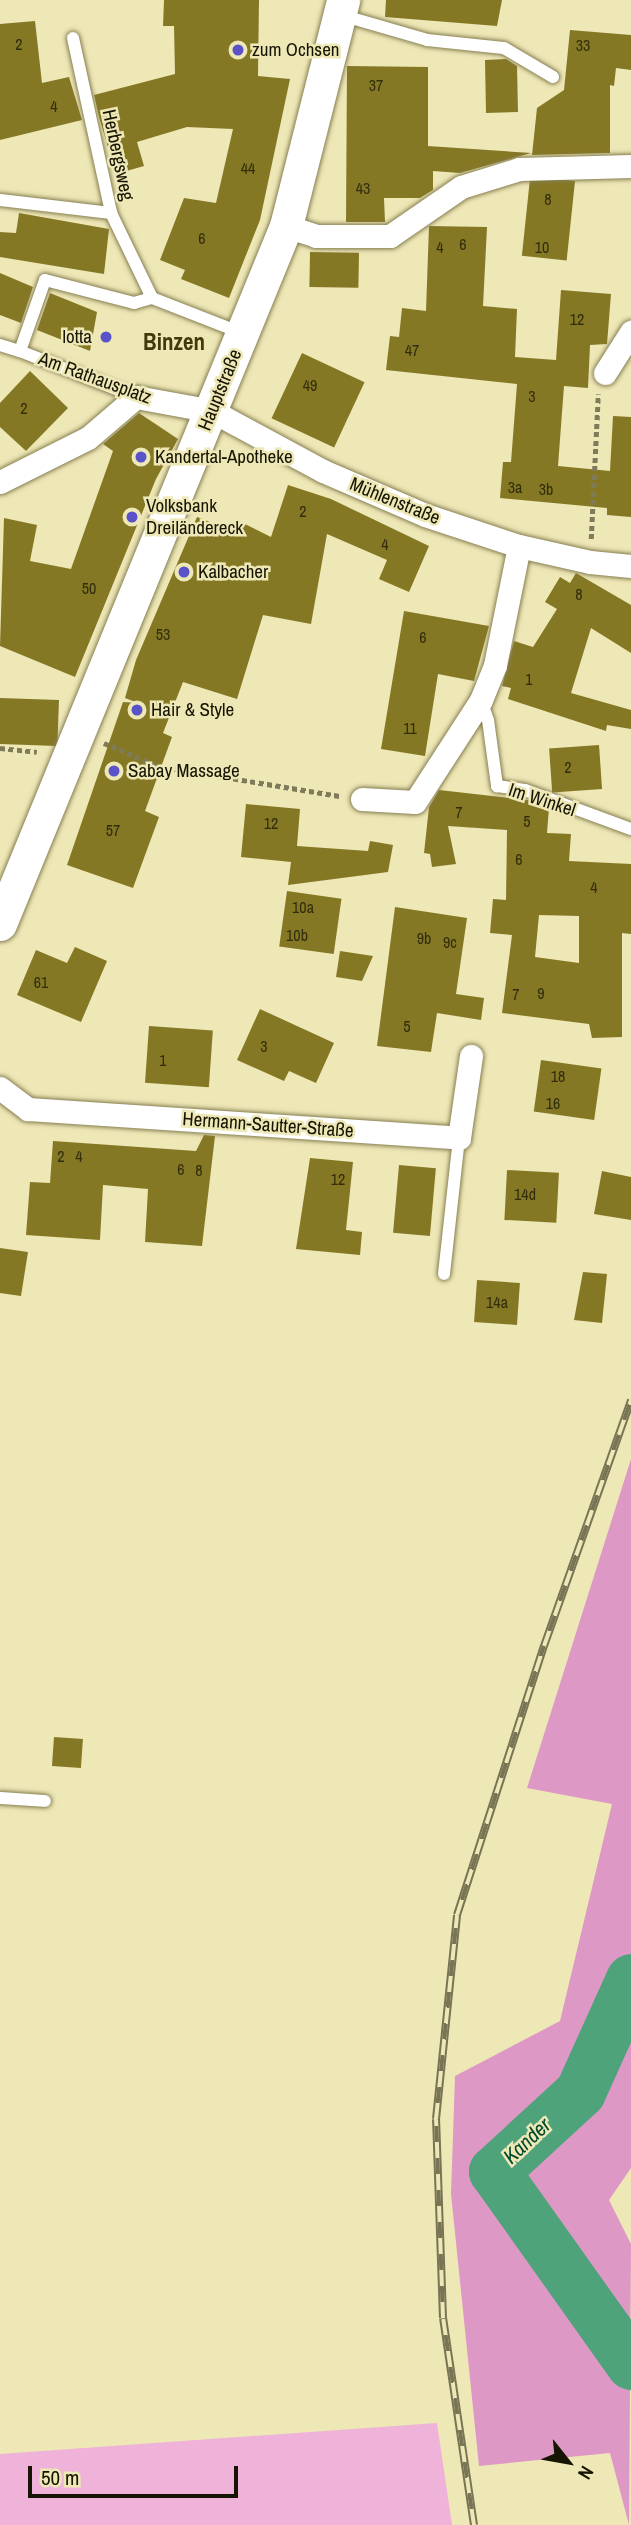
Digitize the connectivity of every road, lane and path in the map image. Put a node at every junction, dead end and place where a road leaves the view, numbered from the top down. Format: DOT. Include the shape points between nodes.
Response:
graph roads {
  1 [pos="341,7"];
  2 [pos="73,38"];
  3 [pos="553,77"];
  4 [pos="631,166"];
  5 [pos="0,200"];
  6 [pos="111,213"];
  7 [pos="286,226"];
  8 [pos="152,298"];
  9 [pos="631,332"];
  10 [pos="242,333"];
  11 [pos="0,345"];
  12 [pos="20,351"];
  13 [pos="605,373"];
  14 [pos="136,397"];
  15 [pos="212,411"];
  16 [pos="0,482"];
  17 [pos="519,546"];
  18 [pos="590,562"];
  19 [pos="631,566"];
  20 [pos="481,700"];
  21 [pos="73,743"];
  22 [pos="0,748"];
  23 [pos="362,799"];
  24 [pos="631,829"];
  25 [pos="0,924"];
  26 [pos="471,1056"];
  27 [pos="0,1088"];
  28 [pos="459,1138"];
  29 [pos="444,1275"];
  30 [pos="0,1798"];
  31 [pos="44,1801"];
  1 -- 3 [label="lane" via="427,40 480,41 504,48"];
  1 -- 7 [label="main road, Hauptstraße"];
  2 -- 6 [label="lane, Herbergsweg"];
  4 -- 7 [label="street" via="519,169 461,187 390,236 316,236"];
  5 -- 6 [label="lane, Herbergsweg"];
  6 -- 8 [label="lane"];
  7 -- 10 [label="main road, Hauptstraße"];
  8 -- 10 [label="lane, Am Rathausplatz"];
  8 -- 12 [label="lane, Am Rathausplatz" via="134,303 45,280"];
  9 -- 13 [label="street"];
  10 -- 15 [label="main road, Hauptstraße"];
  11 -- 12 [label="lane, Am Rathausplatz"];
  12 -- 14 [label="lane, Am Rathausplatz"];
  13 -- 18 [label="path" via="597,397"];
  14 -- 15 [label="street, Am Rathausplatz"];
  14 -- 16 [label="street" via="88,438"];
  15 -- 17 [label="street, Mühlenstraße" via="323,471 425,515"];
  15 -- 21 [label="main road, Hauptstraße"];
  17 -- 18 [label="street, Mühlenstraße"];
  17 -- 20 [label="street" via="495,665"];
  18 -- 19 [label="street, Mühlenstraße"];
  20 -- 23 [label="street" via="415,802"];
  20 -- 24 [label="lane, Im Winkel" via="497,786 525,790"];
  21 -- 22 [label="path"];
  21 -- 23 [label="path" via="158,766"];
  21 -- 25 [label="main road, Hauptstraße"];
  26 -- 28 [label="street"];
  27 -- 28 [label="street, Hermann-Sautter-Straße" via="28,1109"];
  28 -- 29 [label="lane"];
  30 -- 31 [label="lane"];
}
